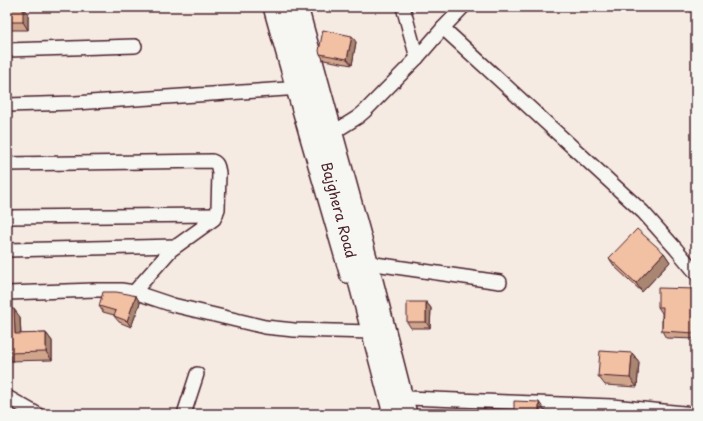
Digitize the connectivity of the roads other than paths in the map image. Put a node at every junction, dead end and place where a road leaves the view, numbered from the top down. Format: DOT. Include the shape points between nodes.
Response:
graph roads {
  1 [pos="270,7"];
  2 [pos="284,7"];
  3 [pos="298,7"];
  4 [pos="403,7"];
  5 [pos="463,7"];
  6 [pos="443,28"];
  7 [pos="135,46"];
  8 [pos="7,50"];
  9 [pos="417,58"];
  10 [pos="300,88"];
  11 [pos="7,105"];
  12 [pos="326,137"];
  13 [pos="7,164"];
  14 [pos="216,215"];
  15 [pos="7,217"];
  16 [pos="176,246"];
  17 [pos="7,250"];
  18 [pos="369,264"];
  19 [pos="696,273"];
  20 [pos="500,282"];
  21 [pos="134,292"];
  22 [pos="7,293"];
  23 [pos="368,332"];
  24 [pos="197,374"];
  25 [pos="7,397"];
  26 [pos="401,409"];
  27 [pos="37,414"];
  28 [pos="184,414"];
  29 [pos="694,414"];
  1 -- 10 [label="street"];
  2 -- 10 [label="main road, Bajghera Road"];
  3 -- 12 [label="main road, Bajghera Road"];
  4 -- 9 [label="street"];
  5 -- 6 [label="street"];
  6 -- 9 [label="street"];
  6 -- 19 [label="street" via="643,212"];
  7 -- 8 [label="street"];
  9 -- 12 [label="street" via="358,117"];
  10 -- 11 [label="street" via="97,102"];
  10 -- 12 [label="main road, Bajghera Road"];
  10 -- 23 [label="street"];
  12 -- 18 [label="main road, Bajghera Road"];
  12 -- 23 [label="main road, Bajghera Road"];
  13 -- 14 [label="street" via="212,161 218,167"];
  14 -- 15 [label="street"];
  14 -- 16 [label="street"];
  16 -- 17 [label="street"];
  16 -- 21 [label="street"];
  18 -- 20 [label="street"];
  18 -- 26 [label="main road, Bajghera Road"];
  21 -- 22 [label="street" via="95,290"];
  21 -- 23 [label="street" via="173,306 265,327"];
  23 -- 26 [label="main road, Bajghera Road"];
  24 -- 28 [label="street"];
  25 -- 27 [label="street"];
  26 -- 29 [label="street" via="408,398 612,406"];
}
